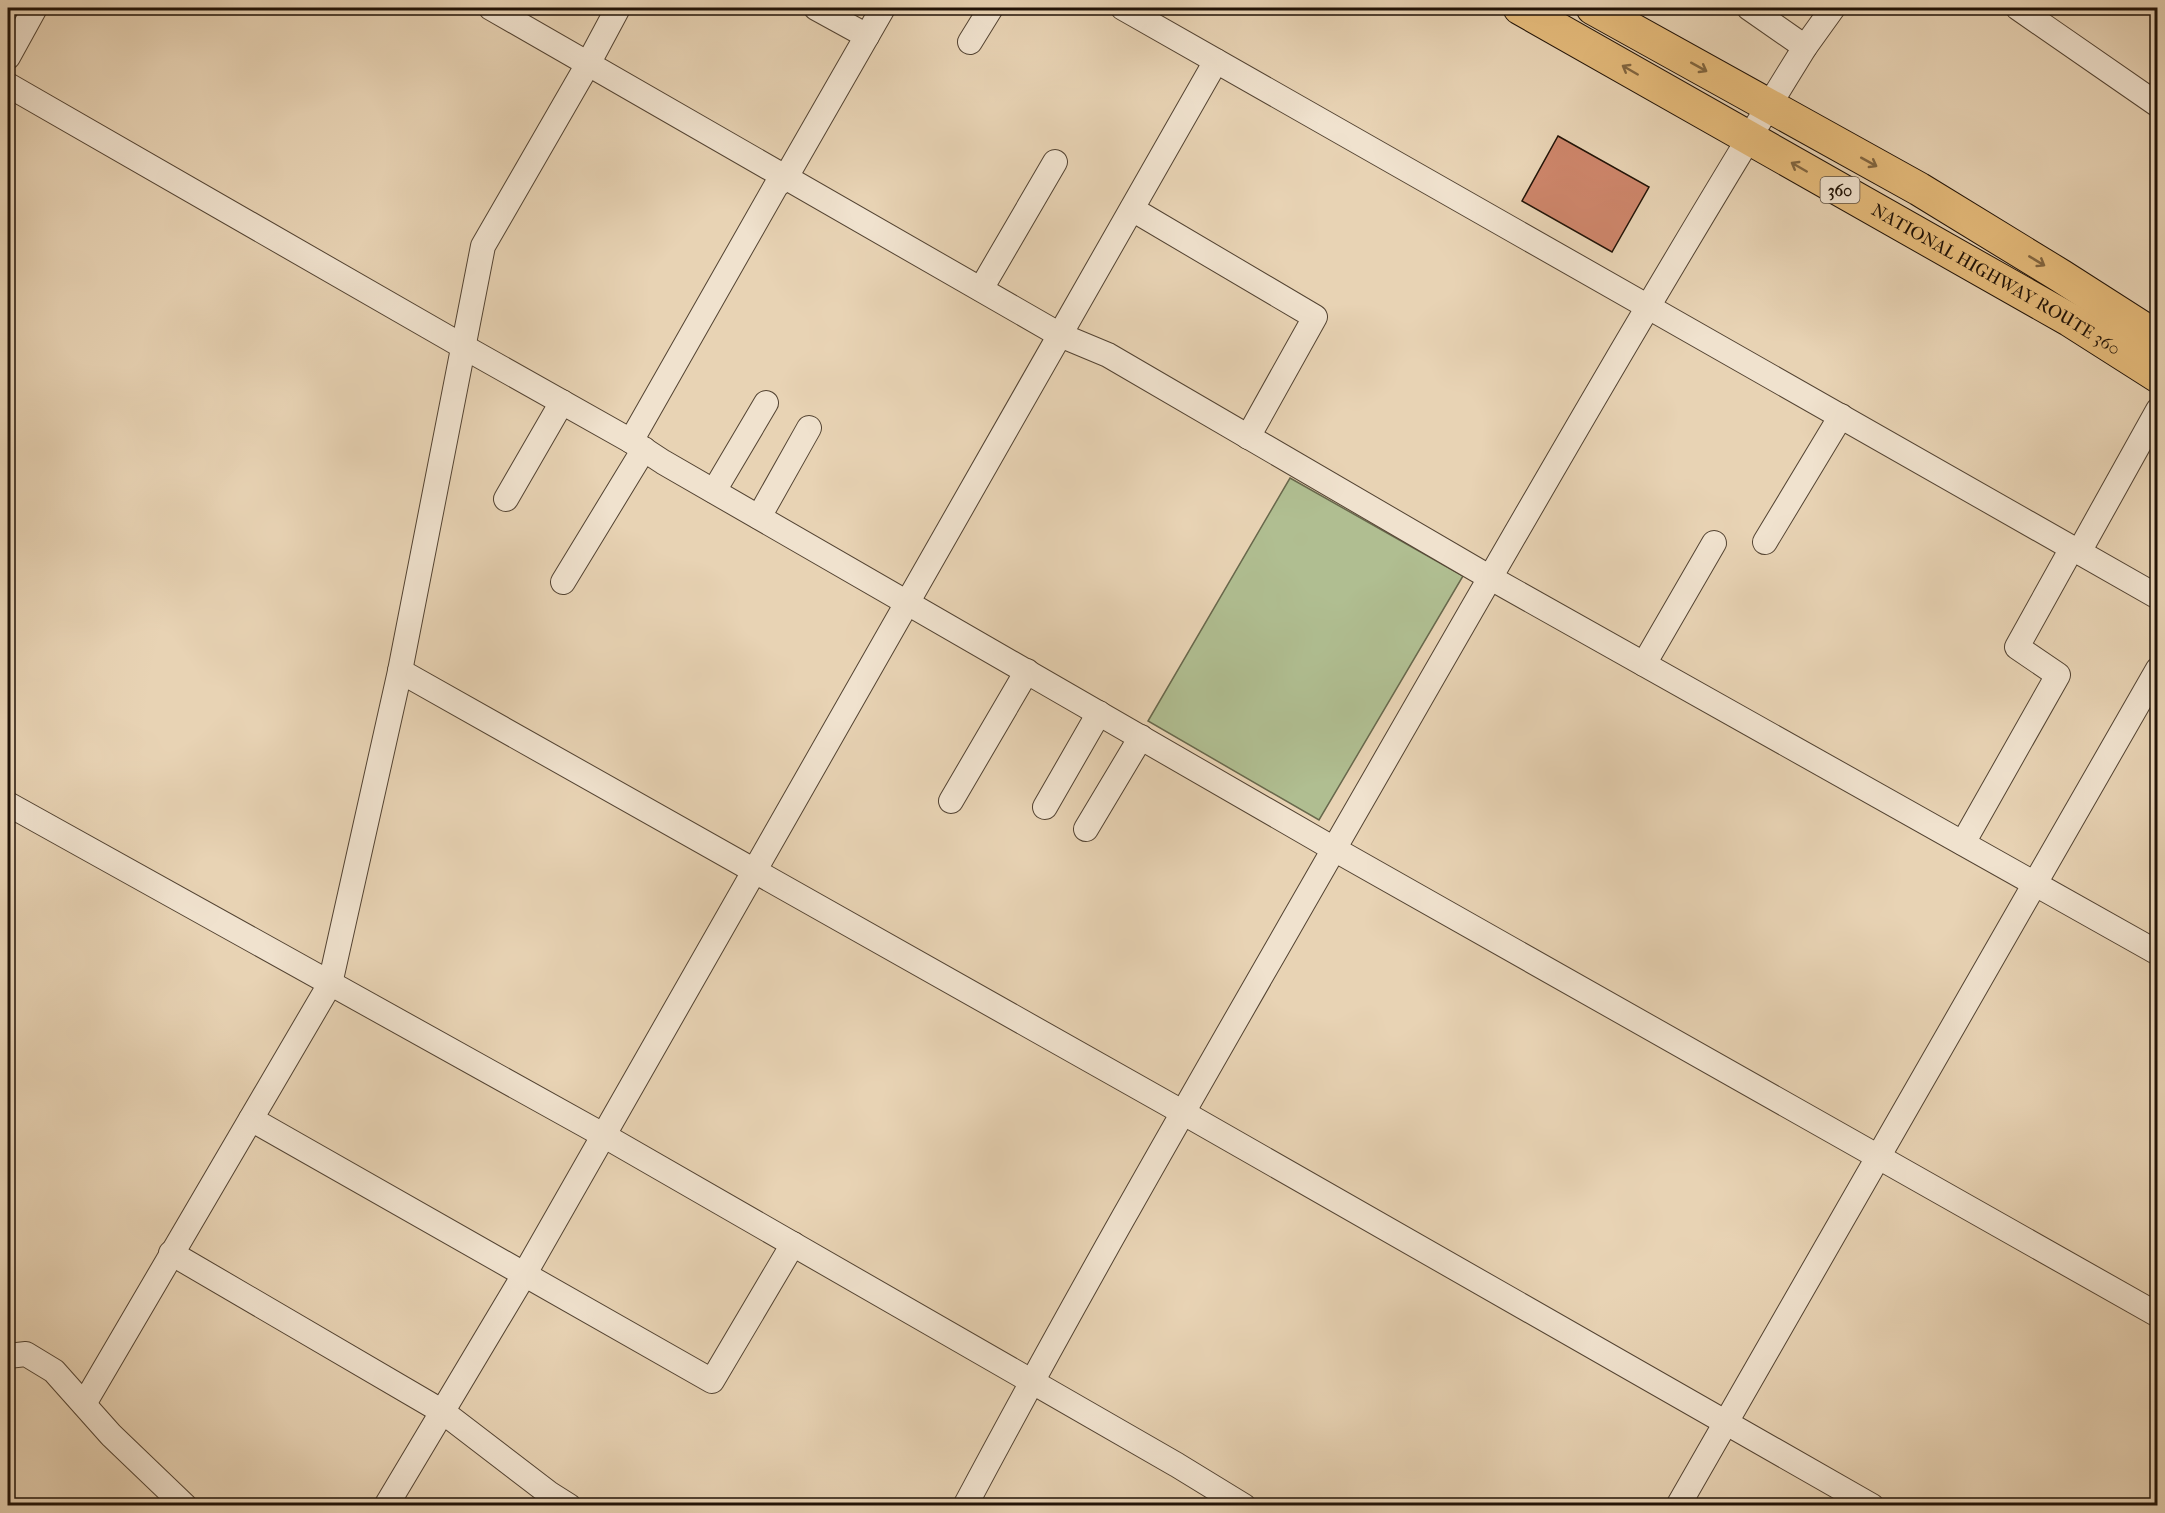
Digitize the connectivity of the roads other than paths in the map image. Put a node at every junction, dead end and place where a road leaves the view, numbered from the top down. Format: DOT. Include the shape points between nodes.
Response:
graph roads {
  1 [pos="35,8"];
  2 [pos="491,8"];
  3 [pos="618,8"];
  4 [pos="816,8"];
  5 [pos="883,8"];
  6 [pos="991,8"];
  7 [pos="1123,8"];
  8 [pos="1520,8"];
  9 [pos="1593,8"];
  10 [pos="1749,8"];
  11 [pos="1833,8"];
  12 [pos="2018,8"];
  13 [pos="867,36"];
  14 [pos="970,42"];
  15 [pos="1805,47"];
  16 [pos="8,57"];
  17 [pos="1216,61"];
  18 [pos="588,64"];
  19 [pos="8,85"];
  20 [pos="2157,105"];
  21 [pos="1768,106"];
  22 [pos="1749,138"];
  23 [pos="1055,162"];
  24 [pos="786,177"];
  25 [pos="1132,209"];
  26 [pos="981,289"];
  27 [pos="1648,305"];
  28 [pos="1060,335"];
  29 [pos="2157,338"];
  30 [pos="464,347"];
  31 [pos="2157,376"];
  32 [pos="562,402"];
  33 [pos="766,403"];
  34 [pos="2157,410"];
  35 [pos="1841,416"];
  36 [pos="809,428"];
  37 [pos="1248,437"];
  38 [pos="638,445"];
  39 [pos="714,491"];
  40 [pos="506,499"];
  41 [pos="759,517"];
  42 [pos="1765,542"];
  43 [pos="1714,543"];
  44 [pos="2076,550"];
  45 [pos="1489,577"];
  46 [pos="563,582"];
  47 [pos="2157,597"];
  48 [pos="908,602"];
  49 [pos="1644,664"];
  50 [pos="2157,669"];
  51 [pos="400,671"];
  52 [pos="1027,671"];
  53 [pos="1099,713"];
  54 [pos="1141,737"];
  55 [pos="951,801"];
  56 [pos="8,804"];
  57 [pos="1045,807"];
  58 [pos="1086,829"];
  59 [pos="1963,843"];
  60 [pos="1334,849"];
  61 [pos="754,870"];
  62 [pos="2036,884"];
  63 [pos="2157,953"];
  64 [pos="330,984"];
  65 [pos="1182,1113"];
  66 [pos="251,1119"];
  67 [pos="603,1136"];
  68 [pos="1878,1157"];
  69 [pos="793,1244"];
  70 [pos="171,1253"];
  71 [pos="524,1275"];
  72 [pos="2157,1315"];
  73 [pos="8,1356"];
  74 [pos="1031,1381"];
  75 [pos="84,1404"];
  76 [pos="443,1412"];
  77 [pos="1726,1421"];
  78 [pos="1212,1497"];
  79 [pos="185,1506"];
  80 [pos="386,1506"];
  81 [pos="569,1506"];
  82 [pos="965,1506"];
  83 [pos="1244,1506"];
  84 [pos="1678,1506"];
  85 [pos="1872,1506"];
  1 -- 16 [label="street"];
  2 -- 18 [label="street"];
  3 -- 18 [label="street"];
  4 -- 13 [label="street"];
  5 -- 13 [label="street"];
  6 -- 14 [label="street"];
  7 -- 17 [label="street"];
  22 -- 8 [label="highway, NATIONAL HIGHWAY ROUTE 360 / 360, one-way"];
  9 -- 21 [label="highway, NATIONAL HIGHWAY ROUTE 360 / 360, one-way"];
  10 -- 15 [label="street"];
  11 -- 15 [label="street"];
  12 -- 20 [label="street"];
  13 -- 24 [label="street"];
  15 -- 21 [label="street"];
  17 -- 25 [label="street"];
  17 -- 27 [label="street"];
  18 -- 24 [label="street"];
  18 -- 30 [label="street" via="483,246"];
  19 -- 30 [label="street"];
  21 -- 22 [label="street"];
  21 -- 29 [label="highway, NATIONAL HIGHWAY ROUTE 360 / 360, one-way" via="1918,189"];
  22 -- 27 [label="street"];
  31 -- 22 [label="highway, NATIONAL HIGHWAY ROUTE 360 / 360, one-way" via="2070,320"];
  23 -- 26 [label="street"];
  24 -- 26 [label="street"];
  24 -- 38 [label="street" via="776,186"];
  25 -- 28 [label="street"];
  25 -- 37 [label="street" via="1315,317"];
  26 -- 28 [label="street"];
  27 -- 35 [label="street"];
  27 -- 45 [label="street"];
  28 -- 37 [label="street" via="1108,356"];
  28 -- 48 [label="street"];
  30 -- 32 [label="street"];
  30 -- 51 [label="street"];
  32 -- 38 [label="street"];
  32 -- 40 [label="street"];
  33 -- 39 [label="street"];
  34 -- 44 [label="street"];
  35 -- 42 [label="street"];
  35 -- 44 [label="street"];
  36 -- 41 [label="street"];
  37 -- 45 [label="street"];
  38 -- 39 [label="street"];
  38 -- 46 [label="street"];
  39 -- 41 [label="street"];
  41 -- 48 [label="street"];
  43 -- 49 [label="street"];
  44 -- 47 [label="street"];
  44 -- 59 [label="street" via="2017,647 2058,675"];
  45 -- 49 [label="street"];
  45 -- 60 [label="street"];
  48 -- 52 [label="street"];
  48 -- 61 [label="street"];
  49 -- 59 [label="street"];
  50 -- 62 [label="street"];
  51 -- 61 [label="street"];
  51 -- 64 [label="street"];
  52 -- 53 [label="street"];
  52 -- 55 [label="street"];
  53 -- 54 [label="street"];
  53 -- 57 [label="street"];
  54 -- 58 [label="street"];
  54 -- 60 [label="street"];
  56 -- 64 [label="street"];
  59 -- 62 [label="street"];
  60 -- 65 [label="street"];
  60 -- 68 [label="street"];
  61 -- 65 [label="street"];
  61 -- 67 [label="street"];
  62 -- 63 [label="street"];
  62 -- 68 [label="street"];
  64 -- 66 [label="street"];
  64 -- 67 [label="street"];
  65 -- 74 [label="street"];
  65 -- 77 [label="street"];
  66 -- 70 [label="street"];
  66 -- 71 [label="street"];
  67 -- 69 [label="street"];
  67 -- 71 [label="street"];
  68 -- 72 [label="street"];
  68 -- 77 [label="street"];
  69 -- 71 [label="street" via="712,1381"];
  69 -- 74 [label="street"];
  70 -- 75 [label="street"];
  70 -- 76 [label="street"];
  71 -- 76 [label="street"];
  73 -- 75 [label="street" via="26,1354 54,1371"];
  74 -- 78 [label="street"];
  74 -- 82 [label="street"];
  75 -- 79 [label="street"];
  76 -- 80 [label="street"];
  76 -- 81 [label="street"];
  77 -- 84 [label="street"];
  77 -- 85 [label="street"];
  78 -- 83 [label="street"];
}
